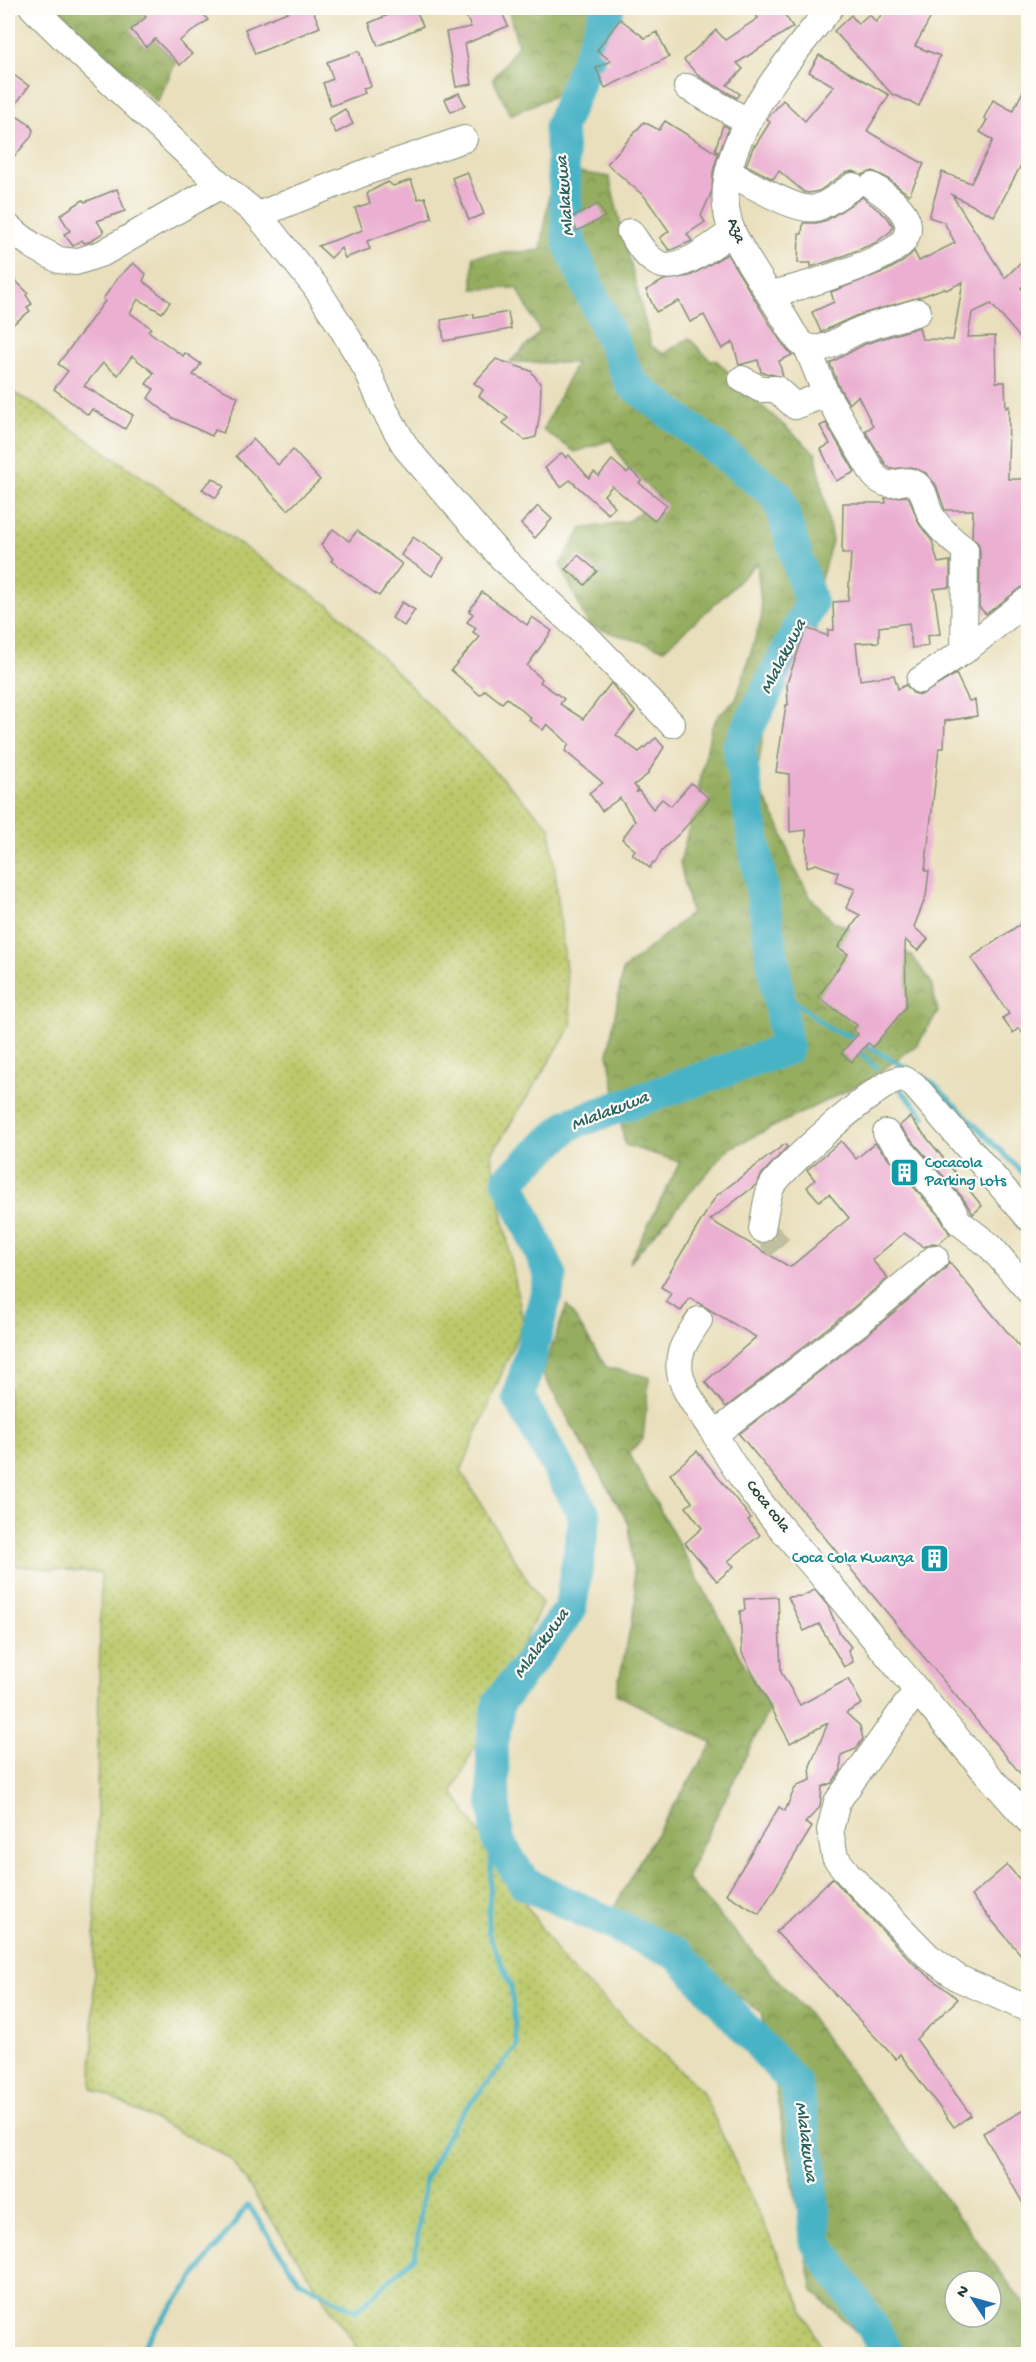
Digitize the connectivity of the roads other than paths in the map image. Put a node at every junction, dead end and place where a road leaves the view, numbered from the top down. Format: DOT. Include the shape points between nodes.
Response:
graph roads {
  1 [pos="33,8"];
  2 [pos="830,8"];
  3 [pos="687,87"];
  4 [pos="747,121"];
  5 [pos="464,140"];
  6 [pos="729,173"];
  7 [pos="221,185"];
  8 [pos="258,215"];
  9 [pos="8,227"];
  10 [pos="630,232"];
  11 [pos="732,232"];
  12 [pos="771,294"];
  13 [pos="918,312"];
  14 [pos="807,347"];
  15 [pos="742,379"];
  16 [pos="826,394"];
  17 [pos="1029,600"];
  18 [pos="964,651"];
  19 [pos="920,680"];
  20 [pos="672,724"];
  21 [pos="886,1133"];
  22 [pos="1029,1217"];
  23 [pos="762,1229"];
  24 [pos="934,1258"];
  25 [pos="1029,1290"];
  26 [pos="699,1320"];
  27 [pos="715,1434"];
  28 [pos="917,1690"];
  29 [pos="1029,1820"];
  30 [pos="1029,2009"];
  1 -- 7 [label="street"];
  2 -- 4 [label="street, Aza" via="775,76"];
  3 -- 4 [label="street"];
  4 -- 6 [label="street, Aza"];
  5 -- 8 [label="street" via="369,171"];
  6 -- 11 [label="street, Aza" via="726,196"];
  6 -- 12 [label="street" via="808,209 863,186 897,203 903,211 907,235 903,243 866,264 804,287"];
  7 -- 8 [label="street"];
  7 -- 9 [label="street" via="103,253 76,262 59,260"];
  8 -- 20 [label="street" via="315,286 340,325 407,449 502,558"];
  10 -- 11 [label="street" via="653,261 674,267"];
  11 -- 12 [label="street, Aza"];
  12 -- 14 [label="street, Aza" via="792,331"];
  13 -- 14 [label="street" via="858,330 828,345"];
  14 -- 16 [label="street, Aza"];
  15 -- 16 [label="street" via="760,389 776,388 795,406"];
  16 -- 18 [label="street, Aza" via="880,482 914,483 922,490 931,516 965,550"];
  17 -- 18 [label="street"];
  18 -- 19 [label="street"];
  21 -- 25 [label="street" via="951,1207 959,1222 990,1246"];
  22 -- 23 [label="street" via="910,1082 897,1079 802,1153 771,1186"];
  24 -- 27 [label="street" via="857,1324"];
  26 -- 27 [label="street, Coca cola" via="682,1349 678,1368 684,1388"];
  27 -- 28 [label="street, Coca cola" via="766,1508"];
  28 -- 29 [label="street, Coca cola"];
  28 -- 30 [label="street" via="837,1802 830,1830 835,1857 928,1956 958,1978"];
}
